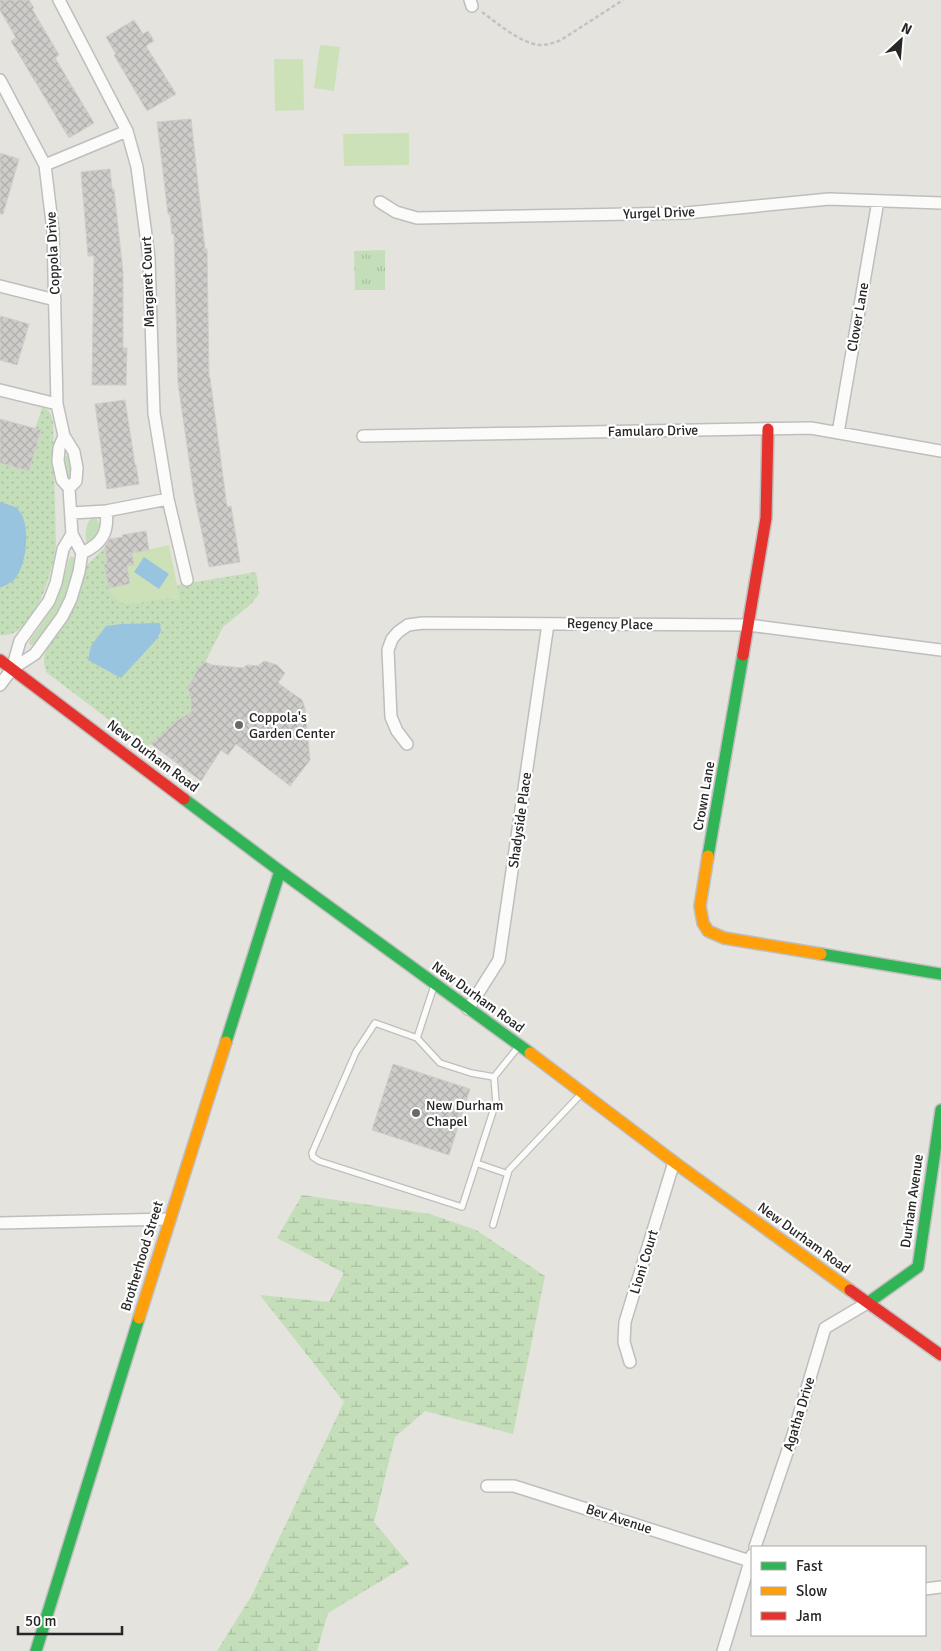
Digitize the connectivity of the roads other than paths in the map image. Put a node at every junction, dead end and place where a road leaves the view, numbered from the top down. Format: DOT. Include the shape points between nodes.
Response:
graph roads {
  1 [pos="60,0"];
  2 [pos="0,80"];
  3 [pos="127,131"];
  4 [pos="45,165"];
  5 [pos="878,201"];
  6 [pos="380,202"];
  7 [pos="941,203"];
  8 [pos="0,286"];
  9 [pos="55,300"];
  10 [pos="0,390"];
  11 [pos="57,404"];
  12 [pos="768,429"];
  13 [pos="838,433"];
  14 [pos="64,436"];
  15 [pos="363,436"];
  16 [pos="941,451"];
  17 [pos="69,488"];
  18 [pos="168,499"];
  19 [pos="106,510"];
  20 [pos="72,512"];
  21 [pos="72,534"];
  22 [pos="82,553"];
  23 [pos="187,580"];
  24 [pos="548,624"];
  25 [pos="748,626"];
  26 [pos="941,650"];
  27 [pos="0,660"];
  28 [pos="12,669"];
  29 [pos="0,685"];
  30 [pos="407,744"];
  31 [pos="280,871"];
  32 [pos="941,974"];
  33 [pos="435,984"];
  34 [pos="468,1009"];
  35 [pos="417,1038"];
  36 [pos="519,1045"];
  37 [pos="494,1077"];
  38 [pos="582,1093"];
  39 [pos="941,1110"];
  40 [pos="674,1162"];
  41 [pos="476,1164"];
  42 [pos="508,1174"];
  43 [pos="169,1218"];
  44 [pos="0,1223"];
  45 [pos="493,1225"];
  46 [pos="868,1302"];
  47 [pos="941,1355"];
  48 [pos="630,1362"];
  49 [pos="487,1486"];
  50 [pos="755,1546"];
  51 [pos="751,1558"];
  52 [pos="941,1587"];
  53 [pos="926,1589"];
  54 [pos="36,1651"];
  55 [pos="723,1651"];
  1 -- 3 [label="street, Margaret Court"];
  2 -- 4 [label="street, Coppola Drive"];
  3 -- 4 [label="street"];
  3 -- 18 [label="street, Margaret Court" via="145,217 154,413"];
  4 -- 9 [label="street, Coppola Drive" via="53,231"];
  5 -- 6 [label="street, Yurgel Drive" via="829,199 686,213 418,218 396,212"];
  5 -- 7 [label="street, Yurgel Drive"];
  5 -- 13 [label="street, Clover Lane"];
  8 -- 9 [label="street"];
  9 -- 11 [label="street, Coppola Drive"];
  10 -- 11 [label="street"];
  11 -- 14 [label="street, Coppola Drive"];
  12 -- 13 [label="street, Famularo Drive" via="811,428"];
  12 -- 15 [label="street, Famularo Drive"];
  12 -- 25 [label="street, Crown Lane" via="766,518"];
  13 -- 16 [label="street, Famularo Drive"];
  14 -- 17 [label="street, Coppola Drive" via="58,461 62,480"];
  14 -- 17 [label="street, Coppola Drive" via="74,452 77,468 76,481"];
  17 -- 20 [label="street, Coppola Drive"];
  18 -- 19 [label="street"];
  18 -- 23 [label="street, Margaret Court"];
  19 -- 20 [label="street"];
  19 -- 22 [label="street" via="106,531 92,548"];
  20 -- 21 [label="street, Coppola Drive"];
  21 -- 22 [label="street, Coppola Drive"];
  21 -- 28 [label="street, Coppola Drive" via="63,549 50,601 20,641"];
  22 -- 28 [label="street" via="79,572 62,617 35,654"];
  24 -- 25 [label="street, Regency Place"];
  24 -- 30 [label="street, Regency Place" via="423,623 408,625 398,632 388,650 391,718"];
  24 -- 34 [label="street, Shadyside Place" via="499,960"];
  25 -- 26 [label="street, Regency Place"];
  25 -- 32 [label="street, Crown Lane" via="700,906 704,927 724,938"];
  27 -- 28 [label="street, New Durham Road"];
  28 -- 29 [label="street"];
  28 -- 31 [label="street, New Durham Road"];
  31 -- 33 [label="street, New Durham Road"];
  31 -- 43 [label="street, Brotherhood Street"];
  33 -- 34 [label="street, New Durham Road"];
  33 -- 35 [label="lane"];
  34 -- 36 [label="street, New Durham Road"];
  35 -- 37 [label="lane" via="440,1063"];
  35 -- 41 [label="lane" via="374,1023 356,1052 313,1157 462,1207"];
  36 -- 37 [label="lane"];
  36 -- 38 [label="street, New Durham Road"];
  37 -- 41 [label="lane" via="496,1102"];
  38 -- 40 [label="street, New Durham Road"];
  38 -- 42 [label="lane"];
  39 -- 46 [label="street, Durham Avenue" via="918,1266"];
  40 -- 46 [label="street, New Durham Road"];
  40 -- 48 [label="street, Lioni Court" via="625,1322 624,1342"];
  41 -- 42 [label="lane"];
  42 -- 45 [label="lane"];
  43 -- 44 [label="street"];
  43 -- 54 [label="street, Brotherhood Street"];
  46 -- 47 [label="street, New Durham Road"];
  46 -- 50 [label="street, Agatha Drive" via="826,1328"];
  49 -- 51 [label="street, Bev Avenue" via="514,1486"];
  51 -- 55 [label="street"];
  52 -- 53 [label="street"];
}
